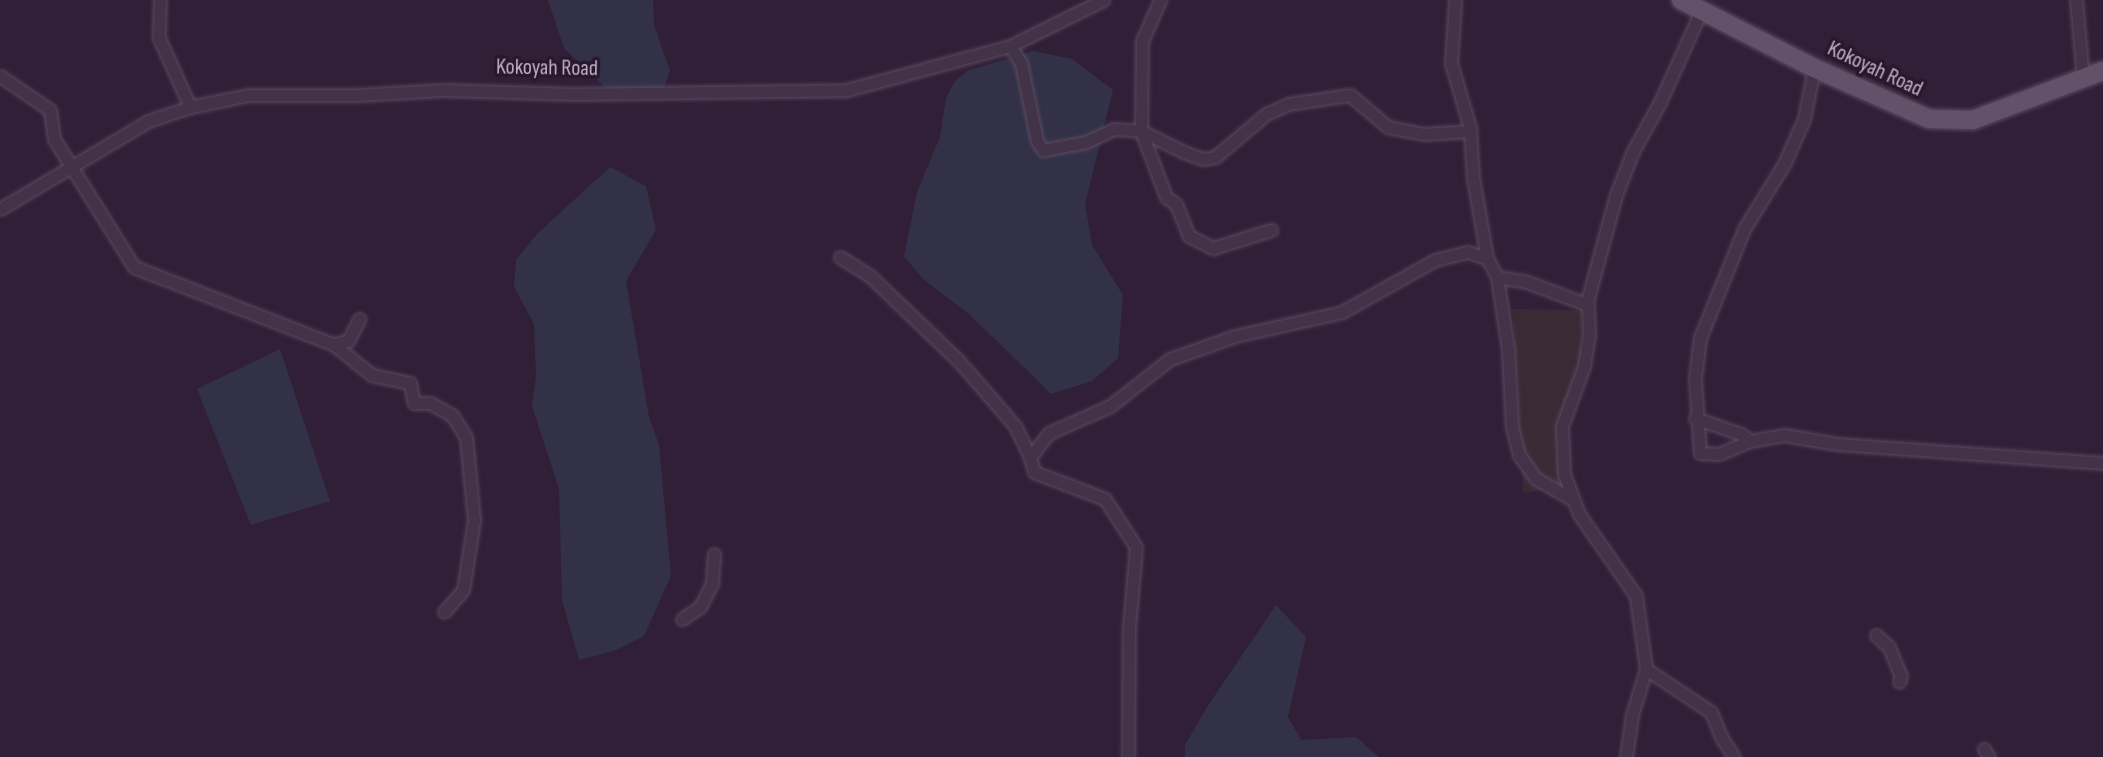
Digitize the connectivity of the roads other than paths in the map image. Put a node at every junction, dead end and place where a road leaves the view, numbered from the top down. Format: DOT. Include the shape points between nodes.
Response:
graph roads {
  1 [pos="160,0"];
  2 [pos="1103,0"];
  3 [pos="1160,0"];
  4 [pos="1455,0"];
  5 [pos="1681,0"];
  6 [pos="2076,0"];
  7 [pos="1702,9"];
  8 [pos="1010,46"];
  9 [pos="1814,68"];
  10 [pos="2103,71"];
  11 [pos="0,76"];
  12 [pos="2083,79"];
  13 [pos="190,107"];
  14 [pos="1141,131"];
  15 [pos="1470,131"];
  16 [pos="73,168"];
  17 [pos="0,209"];
  18 [pos="1271,230"];
  19 [pos="840,257"];
  20 [pos="1487,258"];
  21 [pos="1497,277"];
  22 [pos="1588,305"];
  23 [pos="359,319"];
  24 [pos="333,344"];
  25 [pos="1695,418"];
  26 [pos="1750,441"];
  27 [pos="1030,457"];
  28 [pos="2103,463"];
  29 [pos="1574,500"];
  30 [pos="714,554"];
  31 [pos="444,612"];
  32 [pos="682,619"];
  33 [pos="1876,635"];
  34 [pos="1646,669"];
  35 [pos="1899,682"];
  36 [pos="1128,757"];
  37 [pos="1626,757"];
  38 [pos="1734,757"];
  1 -- 13 [label="street" via="159,38"];
  2 -- 8 [label="street, Kokoyah Road"];
  3 -- 14 [label="street" via="1142,41"];
  4 -- 15 [label="street" via="1451,63"];
  5 -- 7 [label="main road, Kokoyah Road"];
  6 -- 12 [label="street"];
  7 -- 9 [label="main road, Kokoyah Road"];
  7 -- 22 [label="street" via="1633,151 1593,271"];
  8 -- 13 [label="street, Kokoyah Road" via="847,90 248,95"];
  8 -- 14 [label="street" via="1021,63 1043,150 1086,142 1114,129"];
  9 -- 12 [label="main road, Kokoyah Road" via="1909,113 1939,120 1973,120"];
  9 -- 25 [label="street" via="1804,119 1744,229 1700,338"];
  10 -- 12 [label="main road, Kokoyah Road"];
  11 -- 16 [label="street" via="50,110 54,139"];
  13 -- 16 [label="street, Kokoyah Road" via="148,121"];
  14 -- 15 [label="street" via="1203,159 1215,157 1266,114 1288,104 1350,95 1388,127 1424,134"];
  14 -- 18 [label="street" via="1166,197 1176,204 1189,236 1213,248"];
  15 -- 20 [label="street"];
  16 -- 17 [label="street, Kokoyah Road"];
  16 -- 24 [label="street" via="134,267"];
  19 -- 27 [label="street" via="870,276 957,359 1015,426"];
  20 -- 21 [label="street"];
  20 -- 27 [label="street" via="1468,252 1435,260 1342,312 1235,336 1170,359 1110,406 1049,433"];
  21 -- 22 [label="street" via="1527,282"];
  21 -- 29 [label="street" via="1519,455 1535,478"];
  22 -- 29 [label="street" via="1584,366 1562,426 1564,474"];
  23 -- 24 [label="street" via="348,341"];
  24 -- 31 [label="street" via="372,375 410,383 414,403 430,403 452,415 466,437 474,520 470,562 463,590"];
  25 -- 26 [label="street"];
  25 -- 26 [label="street" via="1700,453 1719,454"];
  26 -- 28 [label="street" via="1784,435 1837,444"];
  27 -- 36 [label="street" via="1034,472 1105,499 1136,547"];
  29 -- 34 [label="street" via="1636,596"];
  30 -- 32 [label="street" via="712,583 700,607"];
  33 -- 35 [label="street" via="1889,647"];
  34 -- 37 [label="street"];
  34 -- 38 [label="street" via="1711,712"];
}
